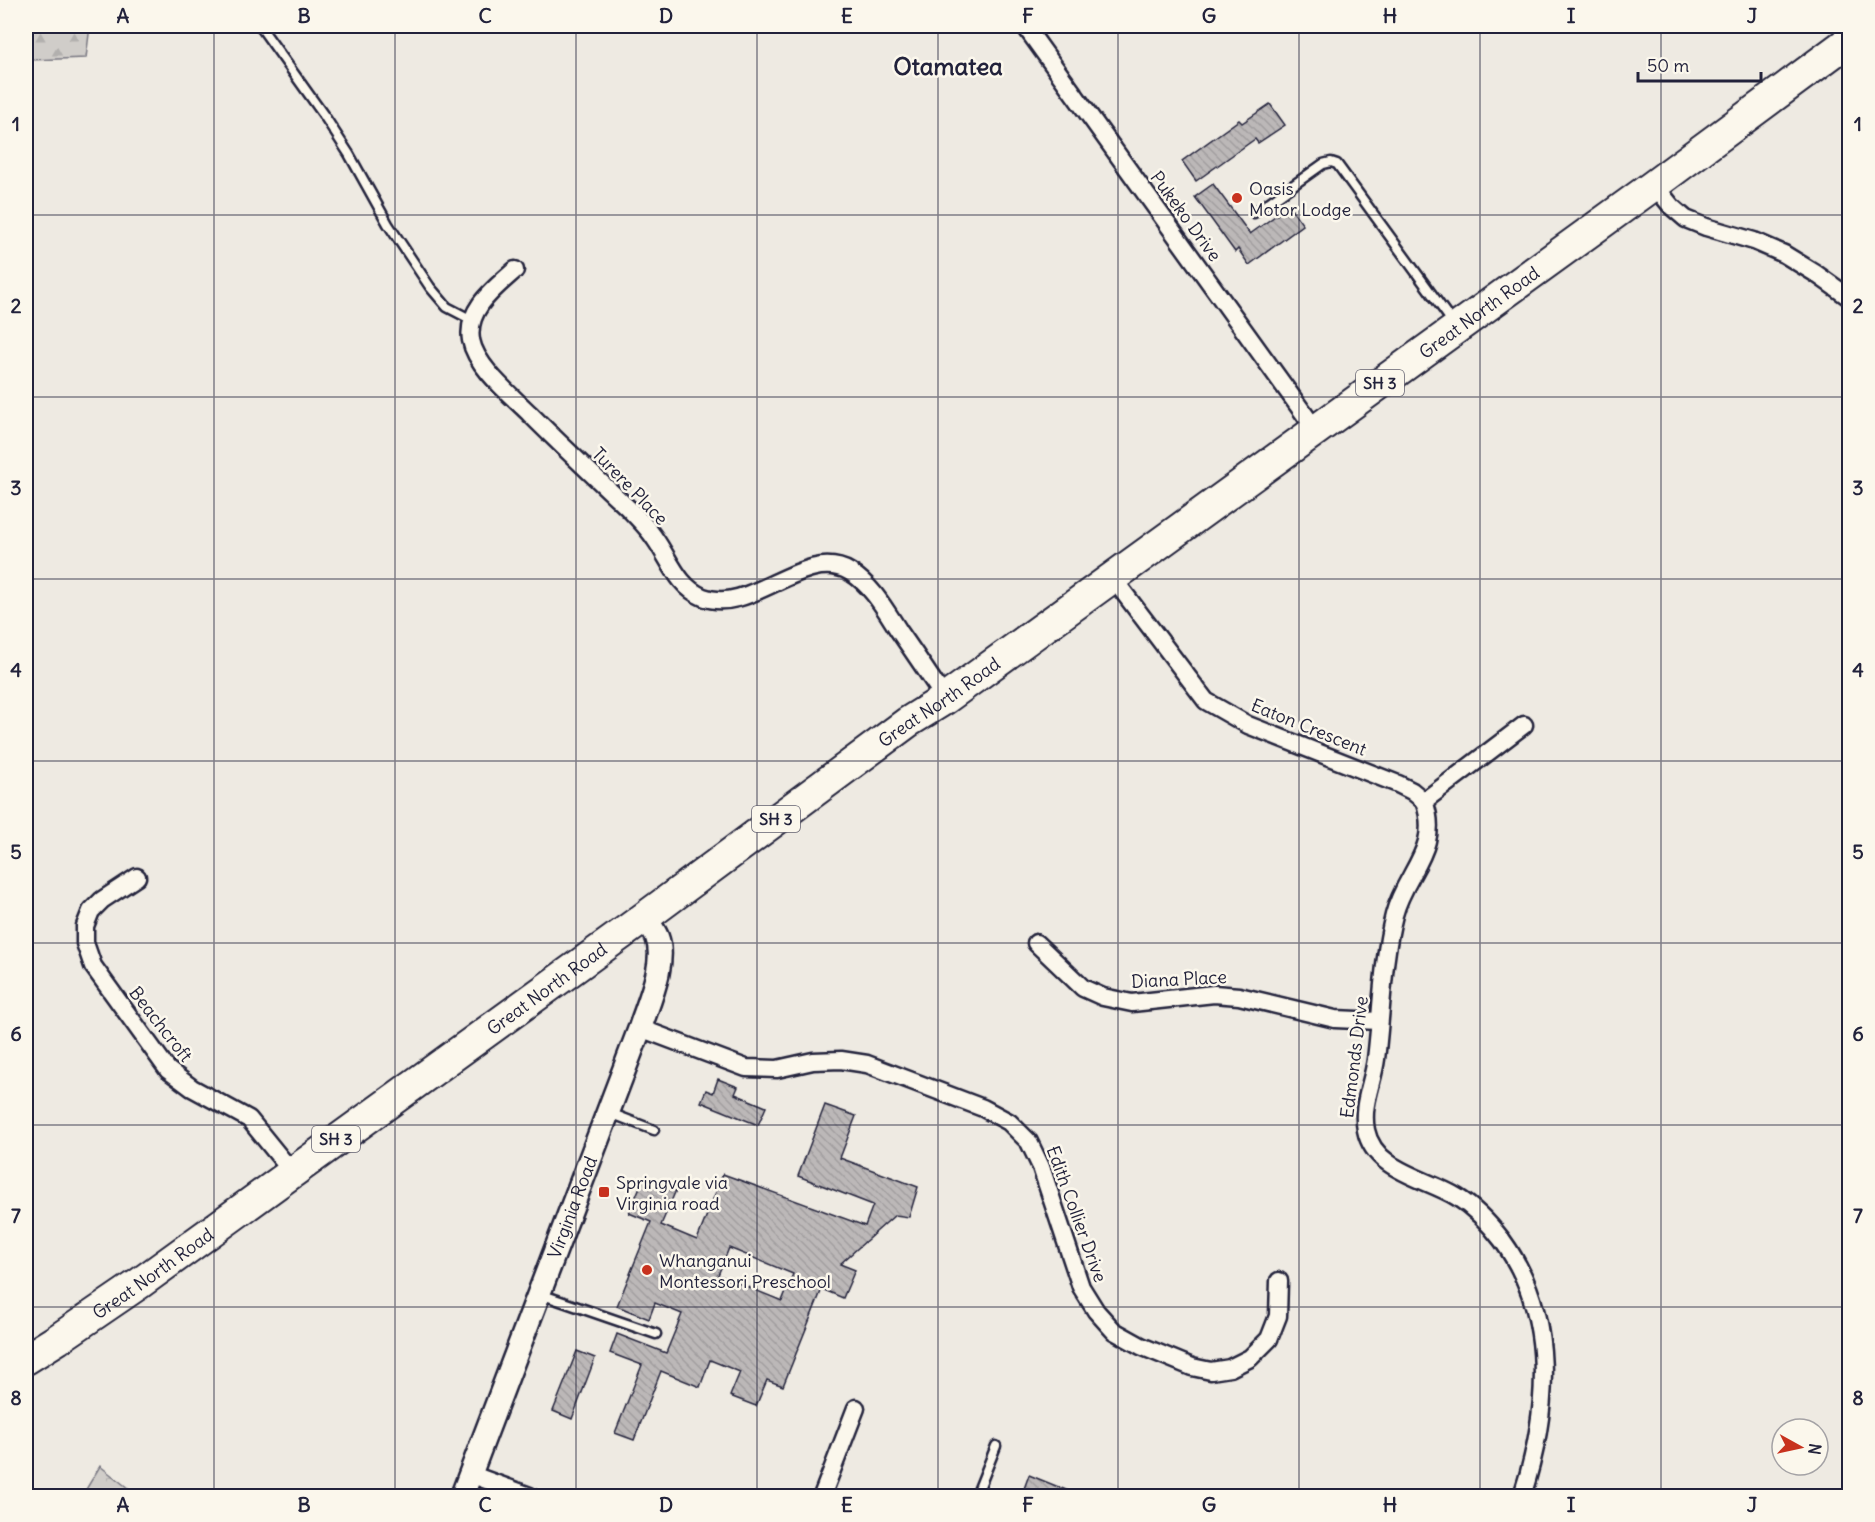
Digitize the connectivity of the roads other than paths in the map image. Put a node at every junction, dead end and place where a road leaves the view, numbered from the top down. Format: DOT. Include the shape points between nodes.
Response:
graph roads {
  1 [pos="260,26"];
  2 [pos="1025,26"];
  3 [pos="1850,40"];
  4 [pos="1654,185"];
  5 [pos="1254,213"];
  6 [pos="515,270"];
  7 [pos="1850,298"];
  8 [pos="472,320"];
  9 [pos="1456,328"];
  10 [pos="1315,429"];
  11 [pos="1112,577"];
  12 [pos="945,699"];
  13 [pos="1524,725"];
  14 [pos="1424,801"];
  15 [pos="137,877"];
  16 [pos="645,916"];
  17 [pos="1036,943"];
  18 [pos="1379,1021"];
  19 [pos="640,1028"];
  20 [pos="608,1113"];
  21 [pos="654,1130"];
  22 [pos="292,1172"];
  23 [pos="1279,1281"];
  24 [pos="539,1294"];
  25 [pos="656,1334"];
  26 [pos="26,1359"];
  27 [pos="856,1408"];
  28 [pos="996,1446"];
  29 [pos="470,1474"];
  30 [pos="462,1497"];
  31 [pos="530,1497"];
  32 [pos="822,1497"];
  33 [pos="976,1497"];
  34 [pos="1522,1497"];
  1 -- 8 [label="lane" via="331,126 430,287 447,307"];
  2 -- 10 [label="street, Pukeko Drive"];
  3 -- 4 [label="highway, Great North Road / SH 3"];
  4 -- 7 [label="street" via="1686,219 1784,254"];
  4 -- 9 [label="highway, Great North Road / SH 3"];
  5 -- 9 [label="lane" via="1323,165 1337,164"];
  6 -- 8 [label="street" via="487,295"];
  8 -- 12 [label="street, Turere Place" via="471,340 484,366 634,514 655,538 684,585 705,598 728,600 811,568 831,565 849,571 881,603"];
  9 -- 10 [label="highway, Great North Road / SH 3"];
  10 -- 11 [label="highway, Great North Road / SH 3"];
  11 -- 12 [label="highway, Great North Road / SH 3"];
  11 -- 14 [label="street, Eaton Crescent" via="1206,701 1248,725 1398,784"];
  12 -- 16 [label="highway, Great North Road / SH 3" via="908,722"];
  13 -- 14 [label="street"];
  14 -- 18 [label="street, Edmonds Drive" via="1429,815 1428,844 1394,912"];
  15 -- 22 [label="street, Beachcroft" via="91,911 85,926 85,943 93,966 168,1070 249,1119"];
  16 -- 19 [label="street, Virginia Road" via="660,950 657,975"];
  16 -- 22 [label="highway, Great North Road / SH 3"];
  17 -- 18 [label="street, Diana Place" via="1083,988 1103,998 1132,1003 1214,994 1239,996 1335,1020"];
  18 -- 34 [label="street, Edmonds Drive" via="1376,1061 1364,1116 1372,1147 1386,1162 1478,1211 1514,1257 1539,1320 1543,1375 1539,1434"];
  19 -- 20 [label="street, Virginia Road"];
  19 -- 23 [label="street, Edith Collier Drive" via="746,1068 777,1069 841,1060 867,1064 983,1108 1009,1122 1029,1142 1041,1167 1081,1287 1096,1311 1114,1331 1192,1368 1230,1368 1250,1358 1269,1339 1278,1316"];
  20 -- 21 [label="lane"];
  20 -- 24 [label="street, Virginia Road"];
  22 -- 26 [label="highway, Great North Road / SH 3" via="98,1313"];
  24 -- 25 [label="lane"];
  24 -- 29 [label="street, Virginia Road"];
  27 -- 32 [label="street"];
  28 -- 33 [label="lane"];
  29 -- 30 [label="street, Virginia Road"];
  29 -- 31 [label="street"];
}
